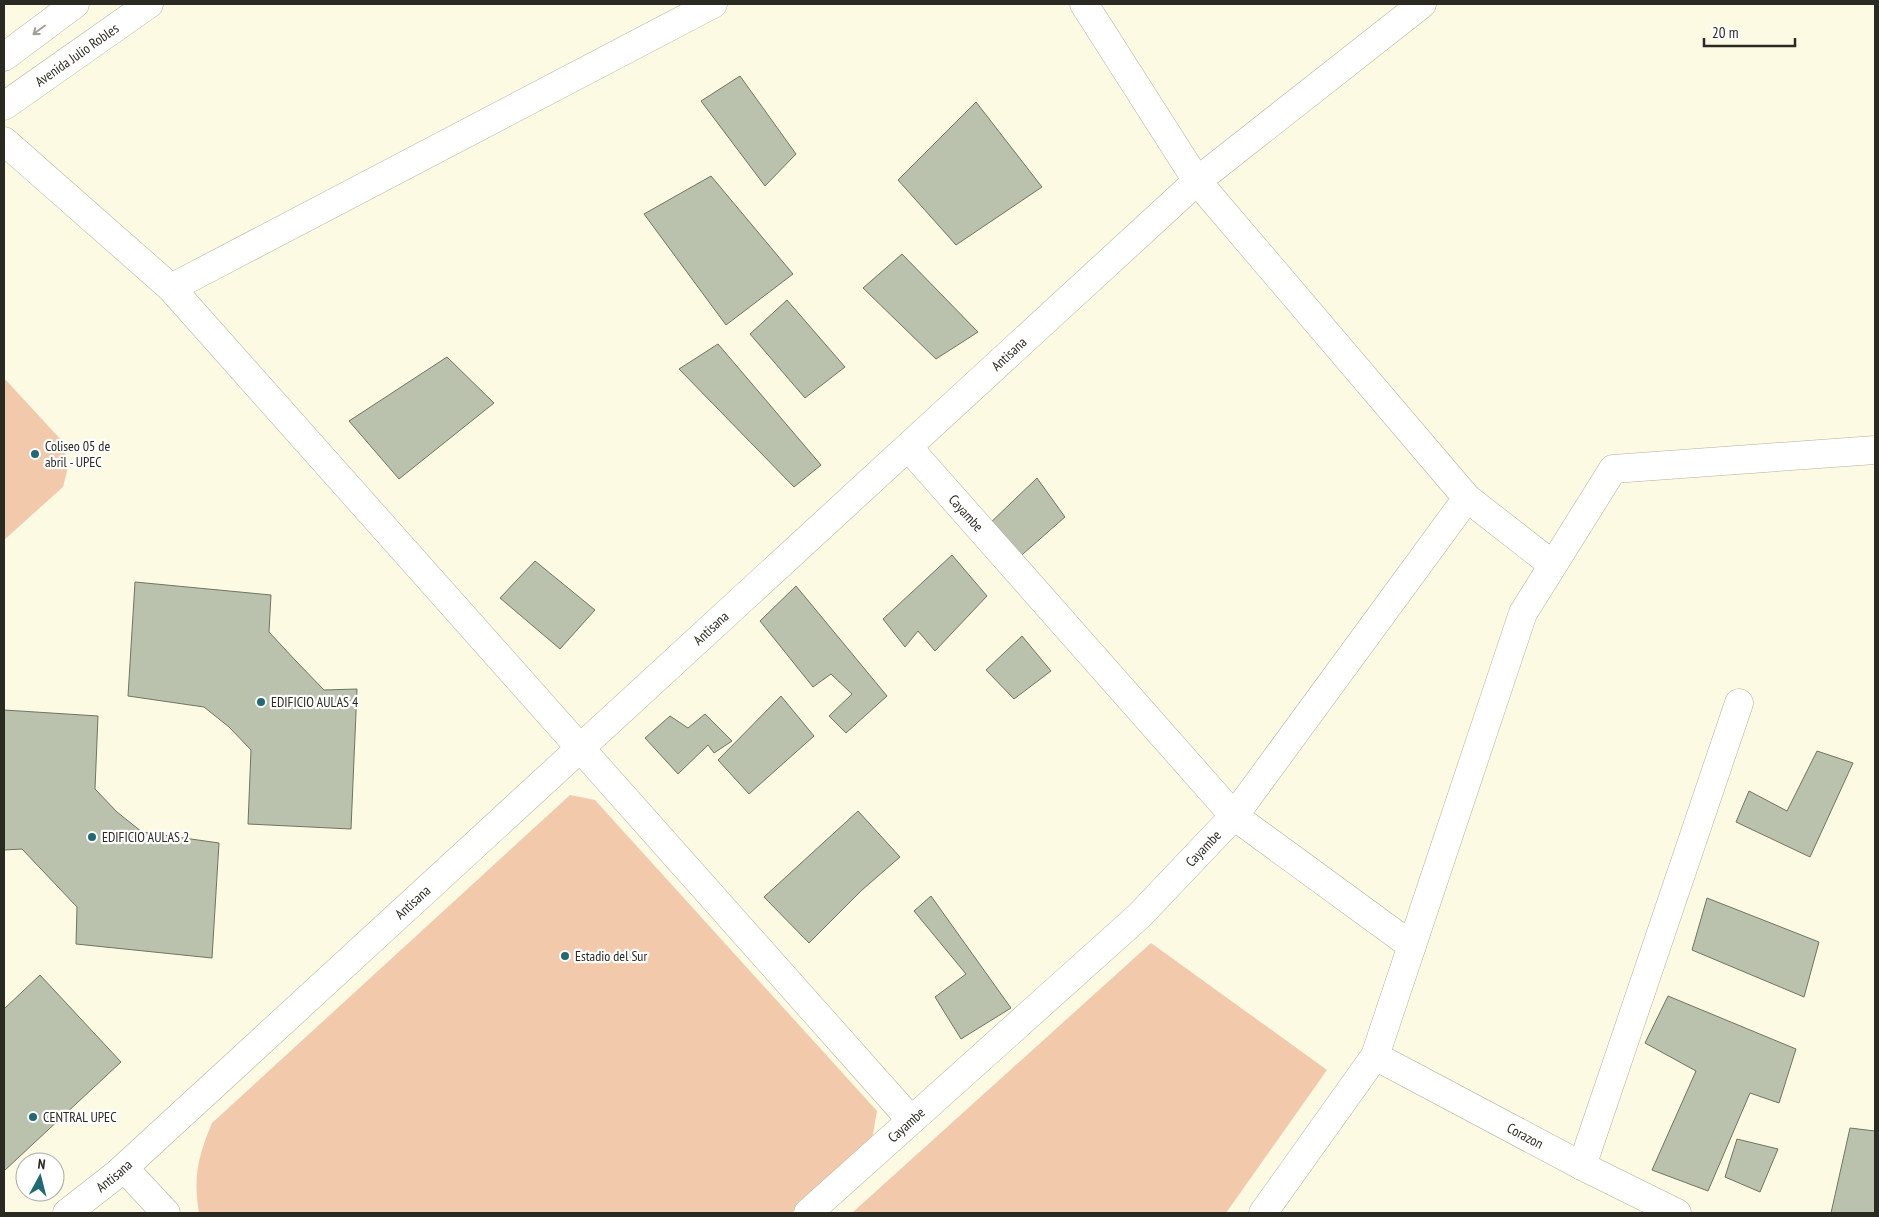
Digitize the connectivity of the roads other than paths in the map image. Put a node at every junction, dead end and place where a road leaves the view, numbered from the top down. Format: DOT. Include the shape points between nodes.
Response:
graph roads {
  1 [pos="75,4"];
  2 [pos="149,4"];
  3 [pos="713,4"];
  4 [pos="1084,4"];
  5 [pos="1422,4"];
  6 [pos="4,56"];
  7 [pos="4,106"];
  8 [pos="4,142"];
  9 [pos="1197,181"];
  10 [pos="171,288"];
  11 [pos="908,447"];
  12 [pos="1875,450"];
  13 [pos="1467,498"];
  14 [pos="1554,565"];
  15 [pos="1739,703"];
  16 [pos="580,748"];
  17 [pos="1234,816"];
  18 [pos="1412,946"];
  19 [pos="1375,1056"];
  20 [pos="912,1120"];
  21 [pos="1582,1166"];
  22 [pos="124,1168"];
  23 [pos="1644,1206"];
  24 [pos="77,1210"];
  25 [pos="166,1213"];
  26 [pos="808,1213"];
  27 [pos="1263,1213"];
  28 [pos="1677,1213"];
  1 -- 6 [label="street, one-way"];
  2 -- 7 [label="street, Avenida Julio Robles"];
  3 -- 10 [label="street"];
  4 -- 9 [label="street"];
  5 -- 9 [label="street, Antisana"];
  8 -- 10 [label="street"];
  9 -- 11 [label="street, Antisana"];
  9 -- 13 [label="street"];
  10 -- 16 [label="street"];
  11 -- 16 [label="street, Antisana"];
  11 -- 17 [label="street, Cayambe"];
  12 -- 14 [label="street" via="1613,470"];
  13 -- 14 [label="street"];
  13 -- 17 [label="street"];
  14 -- 18 [label="street" via="1523,613"];
  15 -- 21 [label="street"];
  16 -- 20 [label="street"];
  16 -- 22 [label="street, Antisana"];
  17 -- 18 [label="street"];
  17 -- 20 [label="street, Cayambe" via="1139,916"];
  18 -- 19 [label="street"];
  19 -- 21 [label="street, Corazon"];
  19 -- 27 [label="street"];
  20 -- 26 [label="street, Cayambe"];
  21 -- 23 [label="street, Corazon"];
  22 -- 24 [label="street, Antisana"];
  22 -- 25 [label="street"];
  23 -- 28 [label="street, Corazon"];
}
